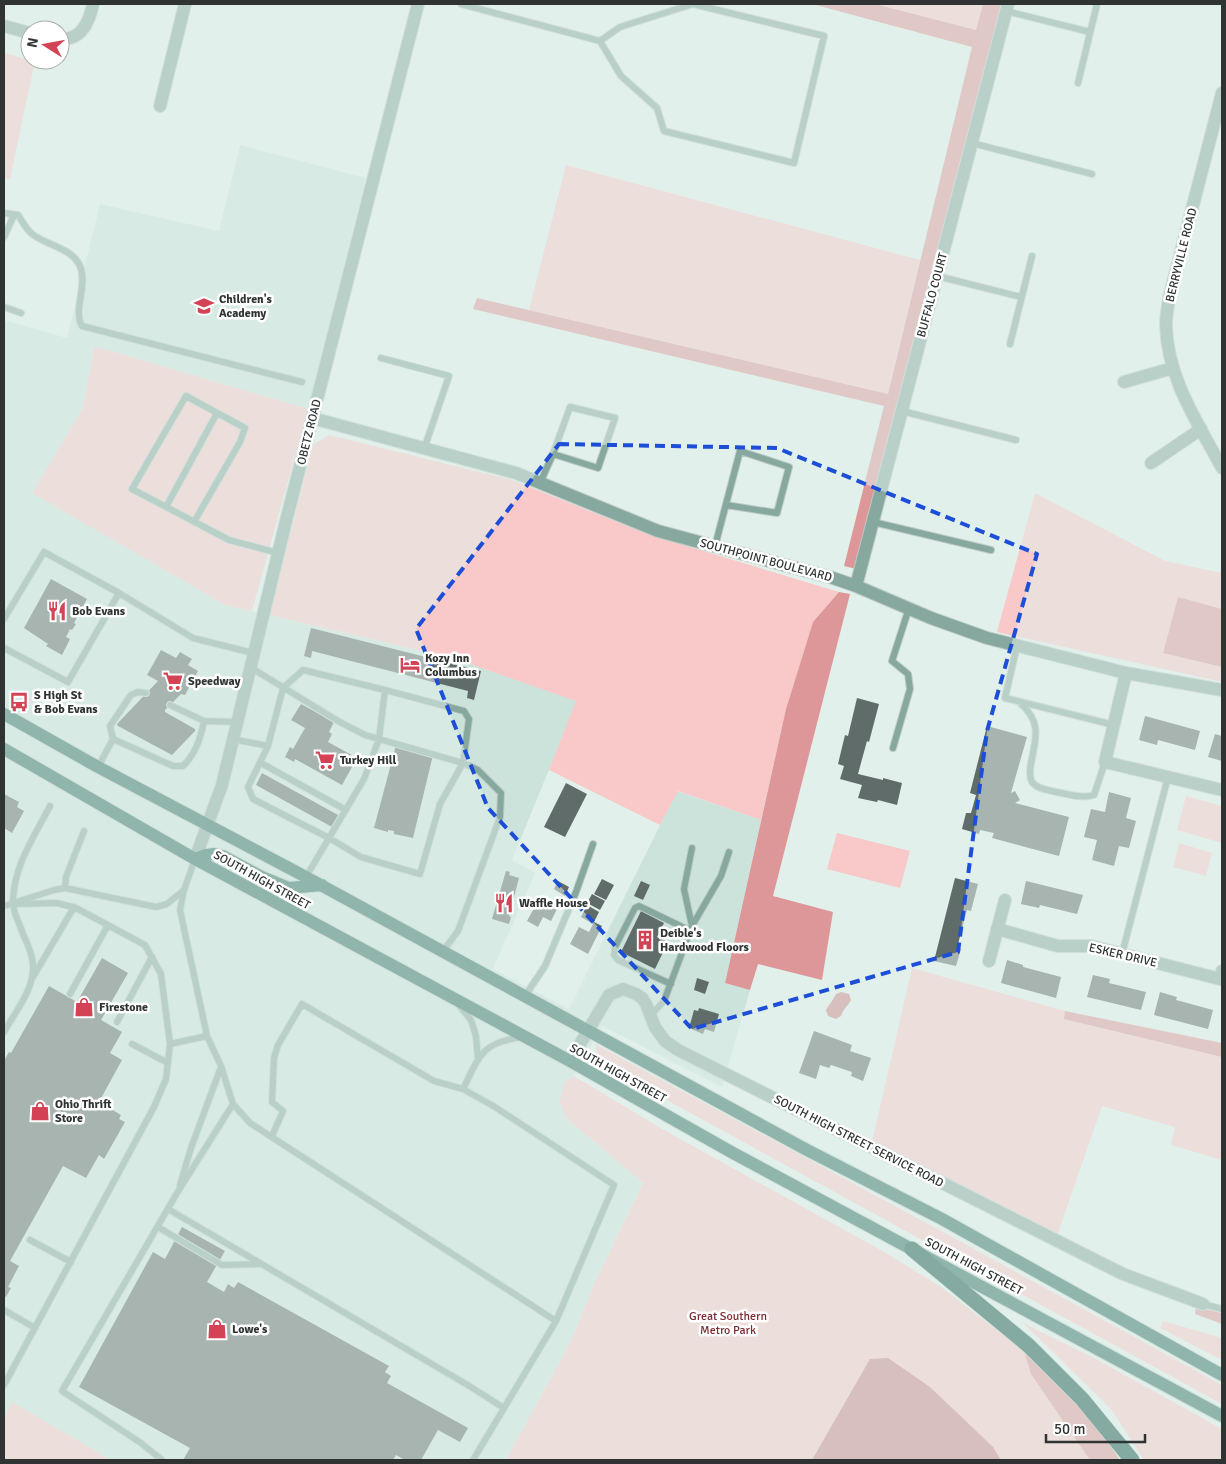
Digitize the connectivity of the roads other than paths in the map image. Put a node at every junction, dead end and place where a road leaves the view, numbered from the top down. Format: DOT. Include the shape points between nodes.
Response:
graph roads {
  1 [pos="93,4"];
  2 [pos="185,4"];
  3 [pos="418,4"];
  4 [pos="462,4"];
  5 [pos="1097,4"];
  6 [pos="1007,7"];
  7 [pos="4,26"];
  8 [pos="20,30"];
  9 [pos="1090,32"];
  10 [pos="70,38"];
  11 [pos="600,41"];
  12 [pos="1078,82"];
  13 [pos="1222,93"];
  14 [pos="160,106"];
  15 [pos="972,143"];
  16 [pos="1092,174"];
  17 [pos="4,213"];
  18 [pos="14,214"];
  19 [pos="4,237"];
  20 [pos="1032,256"];
  21 [pos="937,276"];
  22 [pos="1022,297"];
  23 [pos="4,308"];
  24 [pos="21,313"];
  25 [pos="1010,344"];
  26 [pos="381,358"];
  27 [pos="1173,368"];
  28 [pos="302,382"];
  29 [pos="1124,382"];
  30 [pos="902,411"];
  31 [pos="216,413"];
  32 [pos="312,418"];
  33 [pos="1202,429"];
  34 [pos="1016,440"];
  35 [pos="424,449"];
  36 [pos="553,454"];
  37 [pos="1151,463"];
  38 [pos="1222,468"];
  39 [pos="540,483"];
  40 [pos="726,505"];
  41 [pos="166,507"];
  42 [pos="194,522"];
  43 [pos="873,522"];
  44 [pos="715,546"];
  45 [pos="991,550"];
  46 [pos="278,553"];
  47 [pos="856,586"];
  48 [pos="119,593"];
  49 [pos="909,608"];
  50 [pos="4,619"];
  51 [pos="1018,646"];
  52 [pos="4,648"];
  53 [pos="254,653"];
  54 [pos="250,667"];
  55 [pos="1126,674"];
  56 [pos="283,688"];
  57 [pos="385,690"];
  58 [pos="1222,690"];
  59 [pos="146,693"];
  60 [pos="1020,703"];
  61 [pos="170,705"];
  62 [pos="4,714"];
  63 [pos="204,720"];
  64 [pos="236,722"];
  65 [pos="1114,725"];
  66 [pos="113,739"];
  67 [pos="232,739"];
  68 [pos="379,739"];
  69 [pos="268,746"];
  70 [pos="893,748"];
  71 [pos="4,749"];
  72 [pos="1104,762"];
  73 [pos="261,763"];
  74 [pos="463,763"];
  75 [pos="98,767"];
  76 [pos="1168,777"];
  77 [pos="1222,790"];
  78 [pos="50,806"];
  79 [pos="346,810"];
  80 [pos="207,826"];
  81 [pos="84,831"];
  82 [pos="329,838"];
  83 [pos="593,844"];
  84 [pos="692,848"];
  85 [pos="728,852"];
  86 [pos="195,859"];
  87 [pos="306,876"];
  88 [pos="322,885"];
  89 [pos="65,888"];
  90 [pos="184,890"];
  91 [pos="1005,900"];
  92 [pos="12,904"];
  93 [pos="4,906"];
  94 [pos="74,907"];
  95 [pos="108,925"];
  96 [pos="691,928"];
  97 [pos="997,930"];
  98 [pos="442,951"];
  99 [pos="1122,954"];
  100 [pos="152,957"];
  101 [pos="989,962"];
  102 [pos="1222,977"];
  103 [pos="32,980"];
  104 [pos="671,984"];
  105 [pos="70,994"];
  106 [pos="525,996"];
  107 [pos="455,1000"];
  108 [pos="651,1015"];
  109 [pos="117,1022"];
  110 [pos="588,1030"];
  111 [pos="4,1032"];
  112 [pos="208,1036"];
  113 [pos="524,1037"];
  114 [pos="132,1044"];
  115 [pos="170,1044"];
  116 [pos="478,1060"];
  117 [pos="570,1061"];
  118 [pos="168,1063"];
  119 [pos="221,1066"];
  120 [pos="463,1090"];
  121 [pos="233,1104"];
  122 [pos="272,1136"];
  123 [pos="177,1193"];
  124 [pos="168,1209"];
  125 [pos="158,1227"];
  126 [pos="30,1240"];
  127 [pos="912,1249"];
  128 [pos="70,1262"];
  129 [pos="262,1264"];
  130 [pos="1203,1304"];
  131 [pos="4,1310"];
  132 [pos="1222,1310"];
  133 [pos="556,1321"];
  134 [pos="35,1328"];
  135 [pos="1222,1375"];
  136 [pos="4,1385"];
  137 [pos="504,1408"];
  138 [pos="1222,1416"];
  139 [pos="162,1460"];
  140 [pos="473,1460"];
  141 [pos="1132,1460"];
  1 -- 10 [label="street" via="85,28"];
  2 -- 14 [label="street"];
  3 -- 32 [label="street, OBETZ ROAD"];
  4 -- 11 [label="lane"];
  5 -- 9 [label="lane"];
  6 -- 9 [label="lane"];
  6 -- 15 [label="street, BUFFALO COURT"];
  7 -- 8 [label="street"];
  9 -- 12 [label="lane"];
  11 -- 11 [label="lane" via="621,76 657,108 664,131 794,163 824,36 693,4 620,27"];
  13 -- 27 [label="street, BERRYVILLE ROAD" via="1169,298 1166,324"];
  15 -- 16 [label="lane"];
  15 -- 21 [label="street, BUFFALO COURT"];
  17 -- 18 [label="lane"];
  18 -- 19 [label="lane"];
  18 -- 28 [label="lane" via="30,233 74,256 81,268 83,285 79,320 82,326"];
  20 -- 22 [label="lane"];
  21 -- 22 [label="lane"];
  21 -- 30 [label="street, BUFFALO COURT"];
  22 -- 25 [label="lane"];
  23 -- 24 [label="lane"];
  26 -- 35 [label="lane" via="449,376"];
  27 -- 29 [label="street"];
  27 -- 33 [label="street, BERRYVILLE ROAD" via="1181,391"];
  30 -- 34 [label="lane"];
  30 -- 43 [label="street, BUFFALO COURT"];
  31 -- 41 [label="lane"];
  31 -- 41 [label="lane" via="186,396 132,489"];
  31 -- 42 [label="lane" via="245,428"];
  32 -- 35 [label="street, SOUTHPOINT BOULEVARD"];
  32 -- 46 [label="street, OBETZ ROAD"];
  33 -- 37 [label="street"];
  33 -- 38 [label="street, BERRYVILLE ROAD"];
  35 -- 39 [label="street, SOUTHPOINT BOULEVARD" via="516,473"];
  36 -- 36 [label="lane" via="570,407 615,418 598,468"];
  36 -- 39 [label="lane"];
  39 -- 44 [label="street, SOUTHPOINT BOULEVARD" via="658,531"];
  40 -- 40 [label="lane" via="740,451 789,467 777,513"];
  40 -- 44 [label="lane"];
  41 -- 42 [label="lane"];
  42 -- 46 [label="lane" via="229,540"];
  43 -- 45 [label="lane"];
  43 -- 47 [label="street, BUFFALO COURT"];
  44 -- 47 [label="street, SOUTHPOINT BOULEVARD"];
  46 -- 53 [label="street, OBETZ ROAD"];
  47 -- 49 [label="street, SOUTHPOINT BOULEVARD"];
  48 -- 50 [label="lane" via="44,552"];
  48 -- 52 [label="lane" via="68,682"];
  48 -- 53 [label="lane" via="193,638"];
  49 -- 51 [label="street, SOUTHPOINT BOULEVARD"];
  49 -- 70 [label="lane" via="892,661 908,674 910,689"];
  51 -- 55 [label="street, SOUTHPOINT BOULEVARD"];
  51 -- 60 [label="lane" via="1005,698"];
  53 -- 54 [label="street, OBETZ ROAD"];
  54 -- 56 [label="lane"];
  54 -- 64 [label="street, OBETZ ROAD"];
  55 -- 58 [label="street, SOUTHPOINT BOULEVARD"];
  55 -- 65 [label="street"];
  56 -- 57 [label="lane" via="302,670"];
  56 -- 68 [label="lane" via="338,721"];
  56 -- 69 [label="lane"];
  57 -- 68 [label="lane"];
  57 -- 74 [label="lane" via="464,711 469,719"];
  59 -- 66 [label="lane" via="131,695 110,726"];
  60 -- 65 [label="lane"];
  60 -- 72 [label="lane" via="1034,720 1036,735 1029,771 1032,781 1040,788 1083,797 1094,795"];
  61 -- 63 [label="lane"];
  62 -- 75 [label="main road, SOUTH HIGH STREET"];
  63 -- 64 [label="lane"];
  63 -- 66 [label="lane" via="200,738 183,766 174,766"];
  64 -- 67 [label="street, OBETZ ROAD"];
  65 -- 72 [label="street"];
  66 -- 75 [label="lane"];
  67 -- 69 [label="lane"];
  67 -- 80 [label="street, OBETZ ROAD" via="222,785"];
  68 -- 74 [label="lane"];
  68 -- 79 [label="lane" via="364,779"];
  69 -- 73 [label="lane"];
  71 -- 86 [label="main road, SOUTH HIGH STREET"];
  72 -- 76 [label="street"];
  73 -- 79 [label="lane"];
  73 -- 82 [label="lane" via="248,787 253,799"];
  74 -- 82 [label="lane" via="440,804 420,874 361,857"];
  74 -- 98 [label="lane" via="478,770 502,793 500,816 458,931"];
  75 -- 80 [label="main road, SOUTH HIGH STREET"];
  76 -- 77 [label="street"];
  76 -- 99 [label="lane"];
  78 -- 92 [label="lane" via="19,866"];
  79 -- 82 [label="lane"];
  80 -- 86 [label="street, OBETZ ROAD"];
  80 -- 87 [label="main road, SOUTH HIGH STREET"];
  81 -- 89 [label="lane" via="66,877"];
  82 -- 87 [label="lane"];
  83 -- 106 [label="lane" via="545,966"];
  84 -- 96 [label="lane" via="684,889"];
  85 -- 96 [label="lane" via="721,876"];
  86 -- 88 [label="main road" via="214,854 223,856 289,888"];
  86 -- 90 [label="lane"];
  86 -- 107 [label="main road, SOUTH HIGH STREET"];
  87 -- 88 [label="main road, SOUTH HIGH STREET"];
  88 -- 98 [label="main road, SOUTH HIGH STREET"];
  89 -- 90 [label="lane" via="156,907 167,904"];
  89 -- 92 [label="lane"];
  90 -- 112 [label="lane" via="180,910"];
  91 -- 97 [label="street"];
  92 -- 93 [label="lane"];
  92 -- 94 [label="lane" via="57,903"];
  92 -- 103 [label="lane" via="32,955"];
  94 -- 95 [label="lane"];
  94 -- 103 [label="lane"];
  95 -- 100 [label="lane" via="145,945"];
  95 -- 105 [label="lane"];
  96 -- 104 [label="lane"];
  96 -- 104 [label="lane" via="639,906 634,908 615,946 614,955 618,960"];
  97 -- 99 [label="street, ESKER DRIVE" via="1058,946 1091,946"];
  97 -- 101 [label="street"];
  98 -- 106 [label="main road, SOUTH HIGH STREET"];
  99 -- 102 [label="street, ESKER DRIVE"];
  100 -- 109 [label="lane"];
  100 -- 115 [label="lane" via="161,974"];
  103 -- 111 [label="lane"];
  104 -- 108 [label="lane" via="664,1001"];
  106 -- 110 [label="main road, SOUTH HIGH STREET"];
  107 -- 113 [label="main road, SOUTH HIGH STREET"];
  107 -- 116 [label="lane" via="471,1020"];
  108 -- 110 [label="street, SOUTH HIGH STREET SERVICE ROAD" via="636,994 623,989 609,995"];
  108 -- 130 [label="street, SOUTH HIGH STREET SERVICE ROAD" via="655,1028 665,1041 678,1050 1123,1274"];
  110 -- 117 [label="street, SOUTH HIGH STREET SERVICE ROAD"];
  110 -- 135 [label="main road, SOUTH HIGH STREET" via="807,1150 942,1219"];
  112 -- 115 [label="lane"];
  112 -- 119 [label="lane"];
  113 -- 116 [label="lane" via="490,1046"];
  113 -- 117 [label="main road, SOUTH HIGH STREET"];
  114 -- 118 [label="lane"];
  115 -- 118 [label="lane"];
  116 -- 120 [label="lane"];
  117 -- 127 [label="main road, SOUTH HIGH STREET"];
  118 -- 128 [label="lane" via="166,1079 154,1108"];
  119 -- 121 [label="lane"];
  119 -- 123 [label="lane"];
  120 -- 122 [label="lane" via="434,1081 302,1004 274,1058 272,1102 282,1111"];
  120 -- 133 [label="lane" via="495,1107 614,1185"];
  121 -- 122 [label="lane" via="250,1123"];
  121 -- 123 [label="lane"];
  122 -- 133 [label="lane"];
  123 -- 124 [label="lane"];
  124 -- 125 [label="lane"];
  124 -- 129 [label="lane"];
  125 -- 129 [label="lane" via="222,1265"];
  125 -- 139 [label="lane" via="62,1391 142,1443"];
  126 -- 128 [label="lane"];
  127 -- 138 [label="main road, SOUTH HIGH STREET"];
  127 -- 141 [label="highway" via="1028,1346 1082,1399"];
  128 -- 134 [label="lane"];
  129 -- 137 [label="lane"];
  130 -- 132 [label="lane"];
  131 -- 134 [label="lane"];
  133 -- 137 [label="lane"];
  134 -- 136 [label="lane"];
  137 -- 140 [label="lane"];
}
